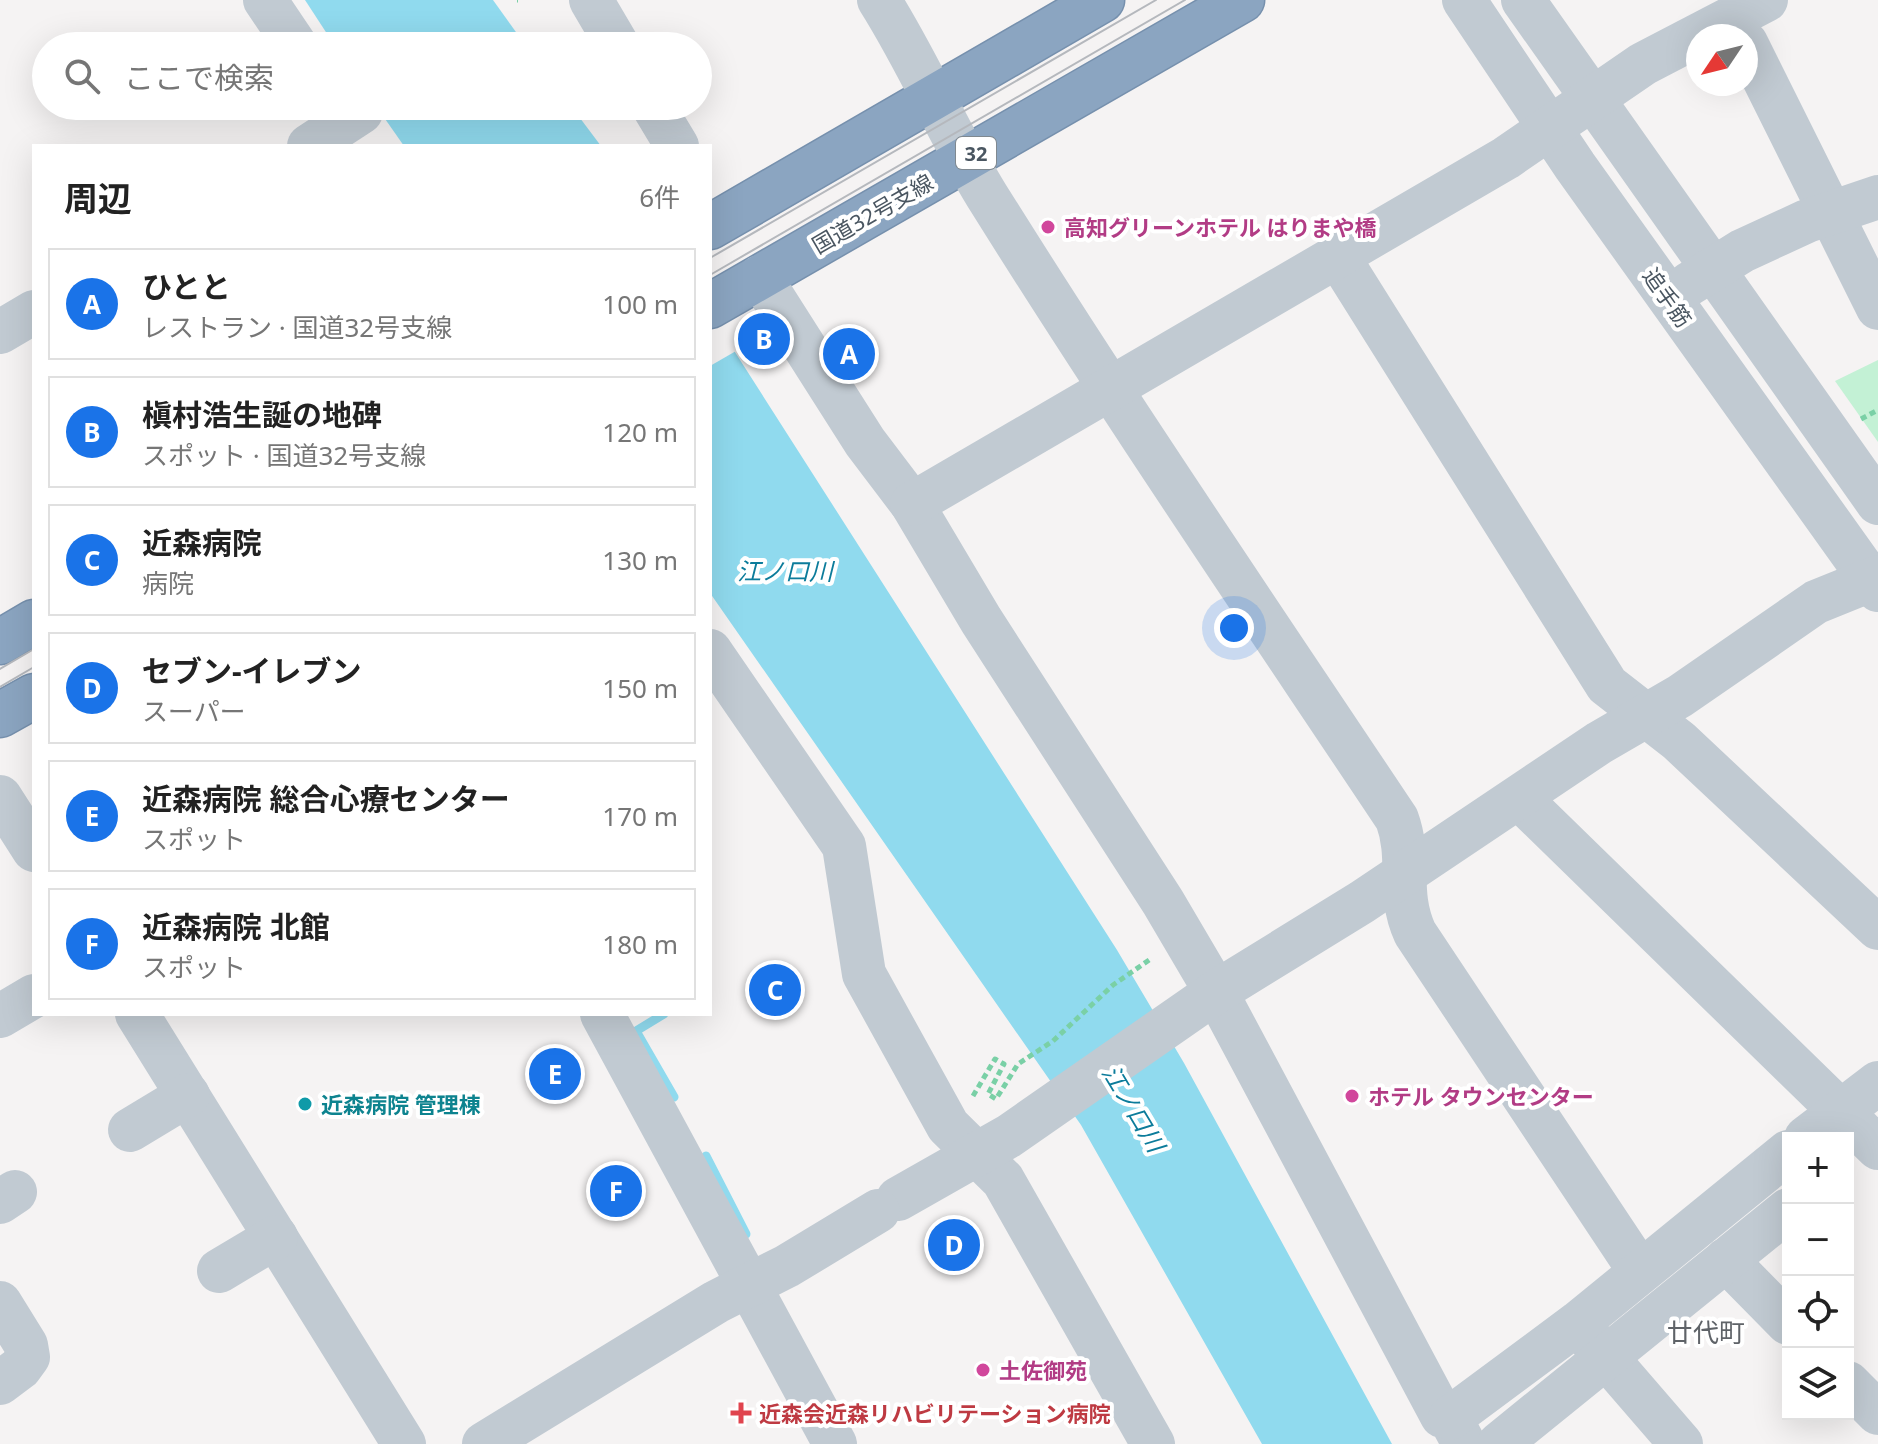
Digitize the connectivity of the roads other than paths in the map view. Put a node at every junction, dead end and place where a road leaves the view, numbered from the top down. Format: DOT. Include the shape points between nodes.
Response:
graph roads {
  1 [pos="265,0"];
  2 [pos="591,0"];
  3 [pos="879,0"];
  4 [pos="1102,0"];
  5 [pos="1242,0"];
  6 [pos="1464,0"];
  7 [pos="1523,0"];
  8 [pos="1742,19"];
  9 [pos="287,32"];
  10 [pos="610,32"];
  11 [pos="936,97"];
  12 [pos="1593,99"];
  13 [pos="661,120"];
  14 [pos="1550,128"];
  15 [pos="676,144"];
  16 [pos="967,157"];
  17 [pos="1878,197"];
  18 [pos="715,214"];
  19 [pos="1831,214"];
  20 [pos="1337,255"];
  21 [pos="1711,269"];
  22 [pos="760,277"];
  23 [pos="1669,298"];
  24 [pos="712,305"];
  25 [pos="1878,308"];
  26 [pos="32,313"];
  27 [pos="0,332"];
  28 [pos="1109,389"];
  29 [pos="1878,503"];
  30 [pos="912,504"];
  31 [pos="1875,582"];
  32 [pos="32,623"];
  33 [pos="0,642"];
  34 [pos="712,654"];
  35 [pos="32,697"];
  36 [pos="0,715"];
  37 [pos="1644,716"];
  38 [pos="0,797"];
  39 [pos="1520,799"];
  40 [pos="32,847"];
  41 [pos="1405,871"];
  42 [pos="1878,928"];
  43 [pos="1216,992"];
  44 [pos="32,997"];
  45 [pos="0,1016"];
  46 [pos="138,1016"];
  47 [pos="603,1016"];
  48 [pos="1878,1083"];
  49 [pos="188,1095"];
  50 [pos="1840,1111"];
  51 [pos="130,1130"];
  52 [pos="1814,1132"];
  53 [pos="1870,1149"];
  54 [pos="974,1154"];
  55 [pos="1782,1157"];
  56 [pos="1782,1215"];
  57 [pos="276,1237"];
  58 [pos="1726,1260"];
  59 [pos="1639,1270"];
  60 [pos="219,1271"];
  61 [pos="750,1285"];
  62 [pos="0,1303"];
  63 [pos="1782,1317"];
  64 [pos="1578,1323"];
  65 [pos="1605,1358"];
  66 [pos="0,1383"];
  67 [pos="1854,1389"];
  68 [pos="1878,1413"];
  69 [pos="1457,1431"];
  70 [pos="404,1444"];
  71 [pos="484,1444"];
  72 [pos="835,1444"];
  73 [pos="1153,1444"];
  74 [pos="1499,1444"];
  75 [pos="1681,1444"];
  1 -- 9 [label="street"];
  2 -- 10 [label="street"];
  3 -- 11 [label="street"];
  4 -- 11 [label="highway"];
  5 -- 16 [label="highway, 国道32号支線 / 32"];
  6 -- 14 [label="street, 追手筋"];
  7 -- 12 [label="street"];
  8 -- 12 [label="street" via="1643,64"];
  8 -- 19 [label="street"];
  11 -- 16 [label="street"];
  11 -- 18 [label="highway"];
  12 -- 14 [label="street"];
  12 -- 21 [label="street"];
  13 -- 15 [label="street"];
  14 -- 20 [label="street"];
  14 -- 23 [label="street, 追手筋"];
  16 -- 22 [label="highway, 国道32号支線 / 32"];
  16 -- 28 [label="street"];
  17 -- 19 [label="street"];
  19 -- 21 [label="street"];
  19 -- 25 [label="street"];
  20 -- 28 [label="street"];
  20 -- 37 [label="street" via="1607,685"];
  21 -- 23 [label="street"];
  21 -- 29 [label="street"];
  22 -- 24 [label="highway, 国道32号支線 / 32"];
  22 -- 30 [label="street" via="865,442"];
  23 -- 31 [label="street, 追手筋"];
  26 -- 27 [label="street"];
  28 -- 30 [label="street"];
  28 -- 41 [label="street" via="1397,819"];
  30 -- 43 [label="street"];
  31 -- 37 [label="street" via="1816,602"];
  32 -- 33 [label="highway"];
  34 -- 54 [label="street" via="844,846 864,974 948,1126"];
  35 -- 36 [label="highway"];
  37 -- 39 [label="street"];
  37 -- 42 [label="street" via="1679,741"];
  38 -- 40 [label="street"];
  39 -- 41 [label="street"];
  39 -- 50 [label="street"];
  41 -- 43 [label="street"];
  41 -- 59 [label="street" via="1403,900 1415,933"];
  43 -- 54 [label="street" via="1009,1136"];
  43 -- 69 [label="street" via="1438,1409"];
  44 -- 45 [label="street"];
  46 -- 49 [label="street"];
  47 -- 61 [label="street"];
  48 -- 50 [label="street"];
  49 -- 51 [label="street"];
  49 -- 57 [label="street"];
  50 -- 52 [label="street"];
  50 -- 53 [label="street"];
  54 -- 61 [label="street"];
  54 -- 73 [label="street" via="1003,1180"];
  55 -- 59 [label="street"];
  56 -- 58 [label="street"];
  57 -- 60 [label="street"];
  57 -- 70 [label="street"];
  58 -- 63 [label="street"];
  58 -- 65 [label="street"];
  59 -- 64 [label="street"];
  61 -- 71 [label="street"];
  61 -- 72 [label="street"];
  62 -- 66 [label="street" via="28,1357"];
  64 -- 65 [label="street"];
  64 -- 69 [label="street"];
  65 -- 74 [label="street"];
  65 -- 75 [label="street"];
  67 -- 68 [label="street"];
}
